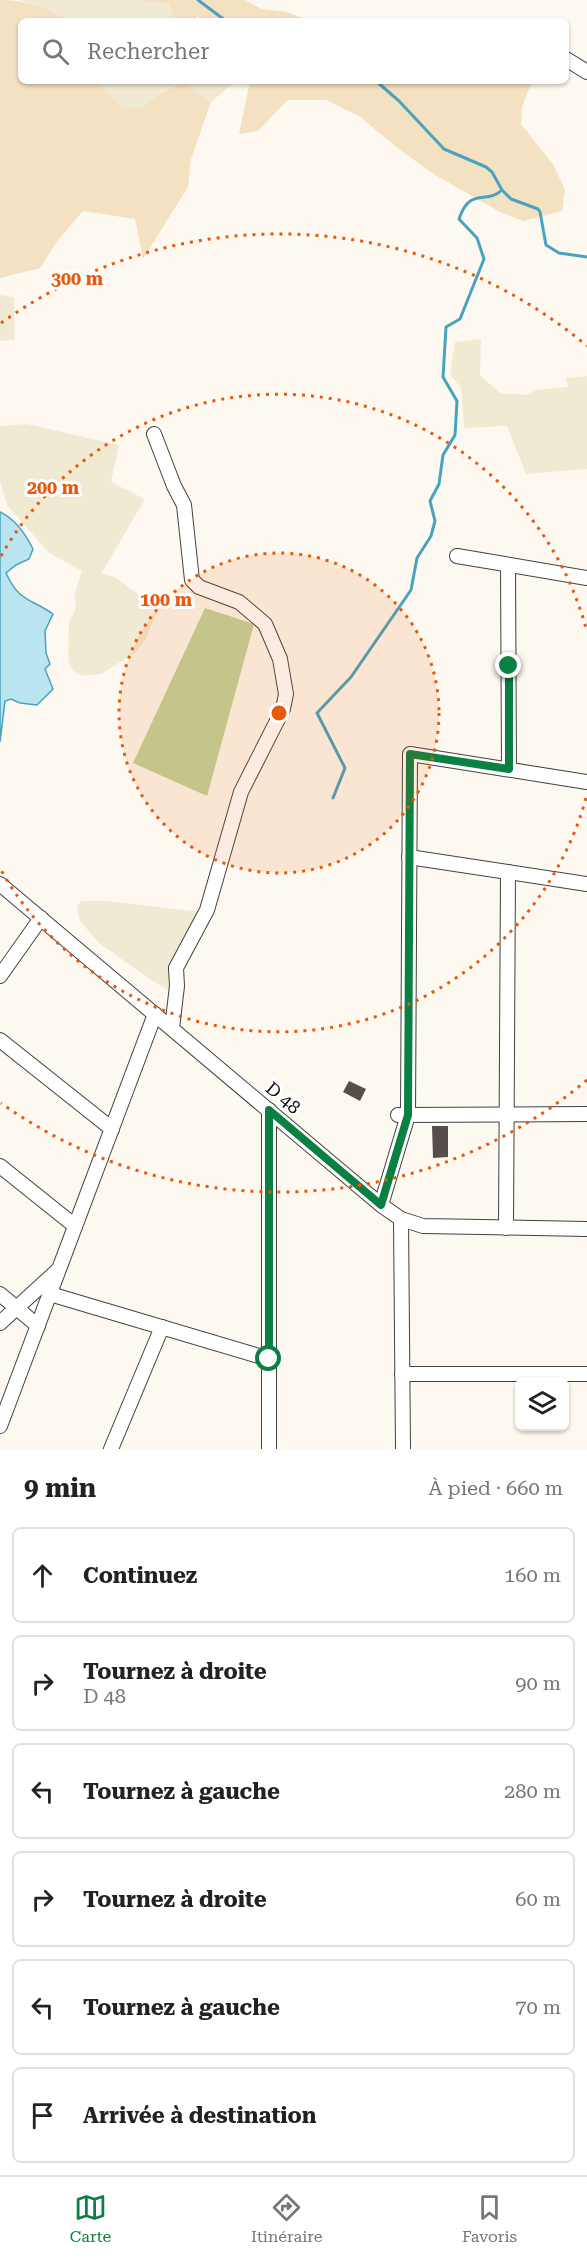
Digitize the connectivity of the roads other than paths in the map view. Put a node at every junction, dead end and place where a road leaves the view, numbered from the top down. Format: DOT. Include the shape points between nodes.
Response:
graph roads {
  1 [pos="569,61"];
  2 [pos="587,72"];
  3 [pos="154,434"];
  4 [pos="457,556"];
  5 [pos="508,565"];
  6 [pos="587,578"];
  7 [pos="509,769"];
  8 [pos="587,782"];
  9 [pos="409,857"];
  10 [pos="508,872"];
  11 [pos="0,884"];
  12 [pos="587,884"];
  13 [pos="41,918"];
  14 [pos="0,976"];
  15 [pos="155,1014"];
  16 [pos="172,1028"];
  17 [pos="0,1040"];
  18 [pos="269,1110"];
  19 [pos="587,1114"];
  20 [pos="403,1115"];
  21 [pos="507,1115"];
  22 [pos="112,1129"];
  23 [pos="0,1166"];
  24 [pos="381,1205"];
  25 [pos="401,1218"];
  26 [pos="75,1226"];
  27 [pos="506,1228"];
  28 [pos="587,1229"];
  29 [pos="60,1268"];
  30 [pos="0,1294"];
  31 [pos="50,1294"];
  32 [pos="16,1307"];
  33 [pos="0,1323"];
  34 [pos="38,1326"];
  35 [pos="162,1327"];
  36 [pos="269,1359"];
  37 [pos="402,1374"];
  38 [pos="587,1374"];
  39 [pos="0,1424"];
  40 [pos="111,1449"];
  41 [pos="269,1449"];
  42 [pos="403,1449"];
  1 -- 2 [label="street"];
  3 -- 16 [label="street" via="184,506 192,580 199,587 239,602 265,624 280,659 286,694 283,709 241,792 207,910 176,968"];
  4 -- 5 [label="street"];
  5 -- 6 [label="street"];
  5 -- 7 [label="street"];
  7 -- 8 [label="street"];
  7 -- 9 [label="street" via="410,754"];
  9 -- 10 [label="street"];
  9 -- 20 [label="street"];
  10 -- 12 [label="street"];
  10 -- 21 [label="street"];
  11 -- 13 [label="street, D 48"];
  13 -- 14 [label="street"];
  13 -- 15 [label="street, D 48"];
  15 -- 16 [label="street, D 48"];
  15 -- 22 [label="street"];
  16 -- 18 [label="street, D 48"];
  17 -- 22 [label="street"];
  18 -- 24 [label="street, D 48"];
  18 -- 36 [label="street"];
  19 -- 21 [label="street"];
  20 -- 21 [label="street"];
  20 -- 24 [label="street"];
  21 -- 27 [label="street"];
  22 -- 26 [label="street"];
  23 -- 26 [label="street"];
  24 -- 25 [label="street, D 48"];
  25 -- 27 [label="street, D 48" via="423,1226"];
  25 -- 37 [label="street"];
  26 -- 29 [label="street"];
  27 -- 28 [label="street, D 48"];
  29 -- 31 [label="street"];
  29 -- 32 [label="street"];
  30 -- 32 [label="street"];
  31 -- 34 [label="street"];
  31 -- 35 [label="street"];
  32 -- 33 [label="street"];
  32 -- 34 [label="street"];
  34 -- 39 [label="street"];
  35 -- 36 [label="street"];
  35 -- 40 [label="street"];
  36 -- 41 [label="street"];
  37 -- 38 [label="street"];
  37 -- 42 [label="street"];
}
